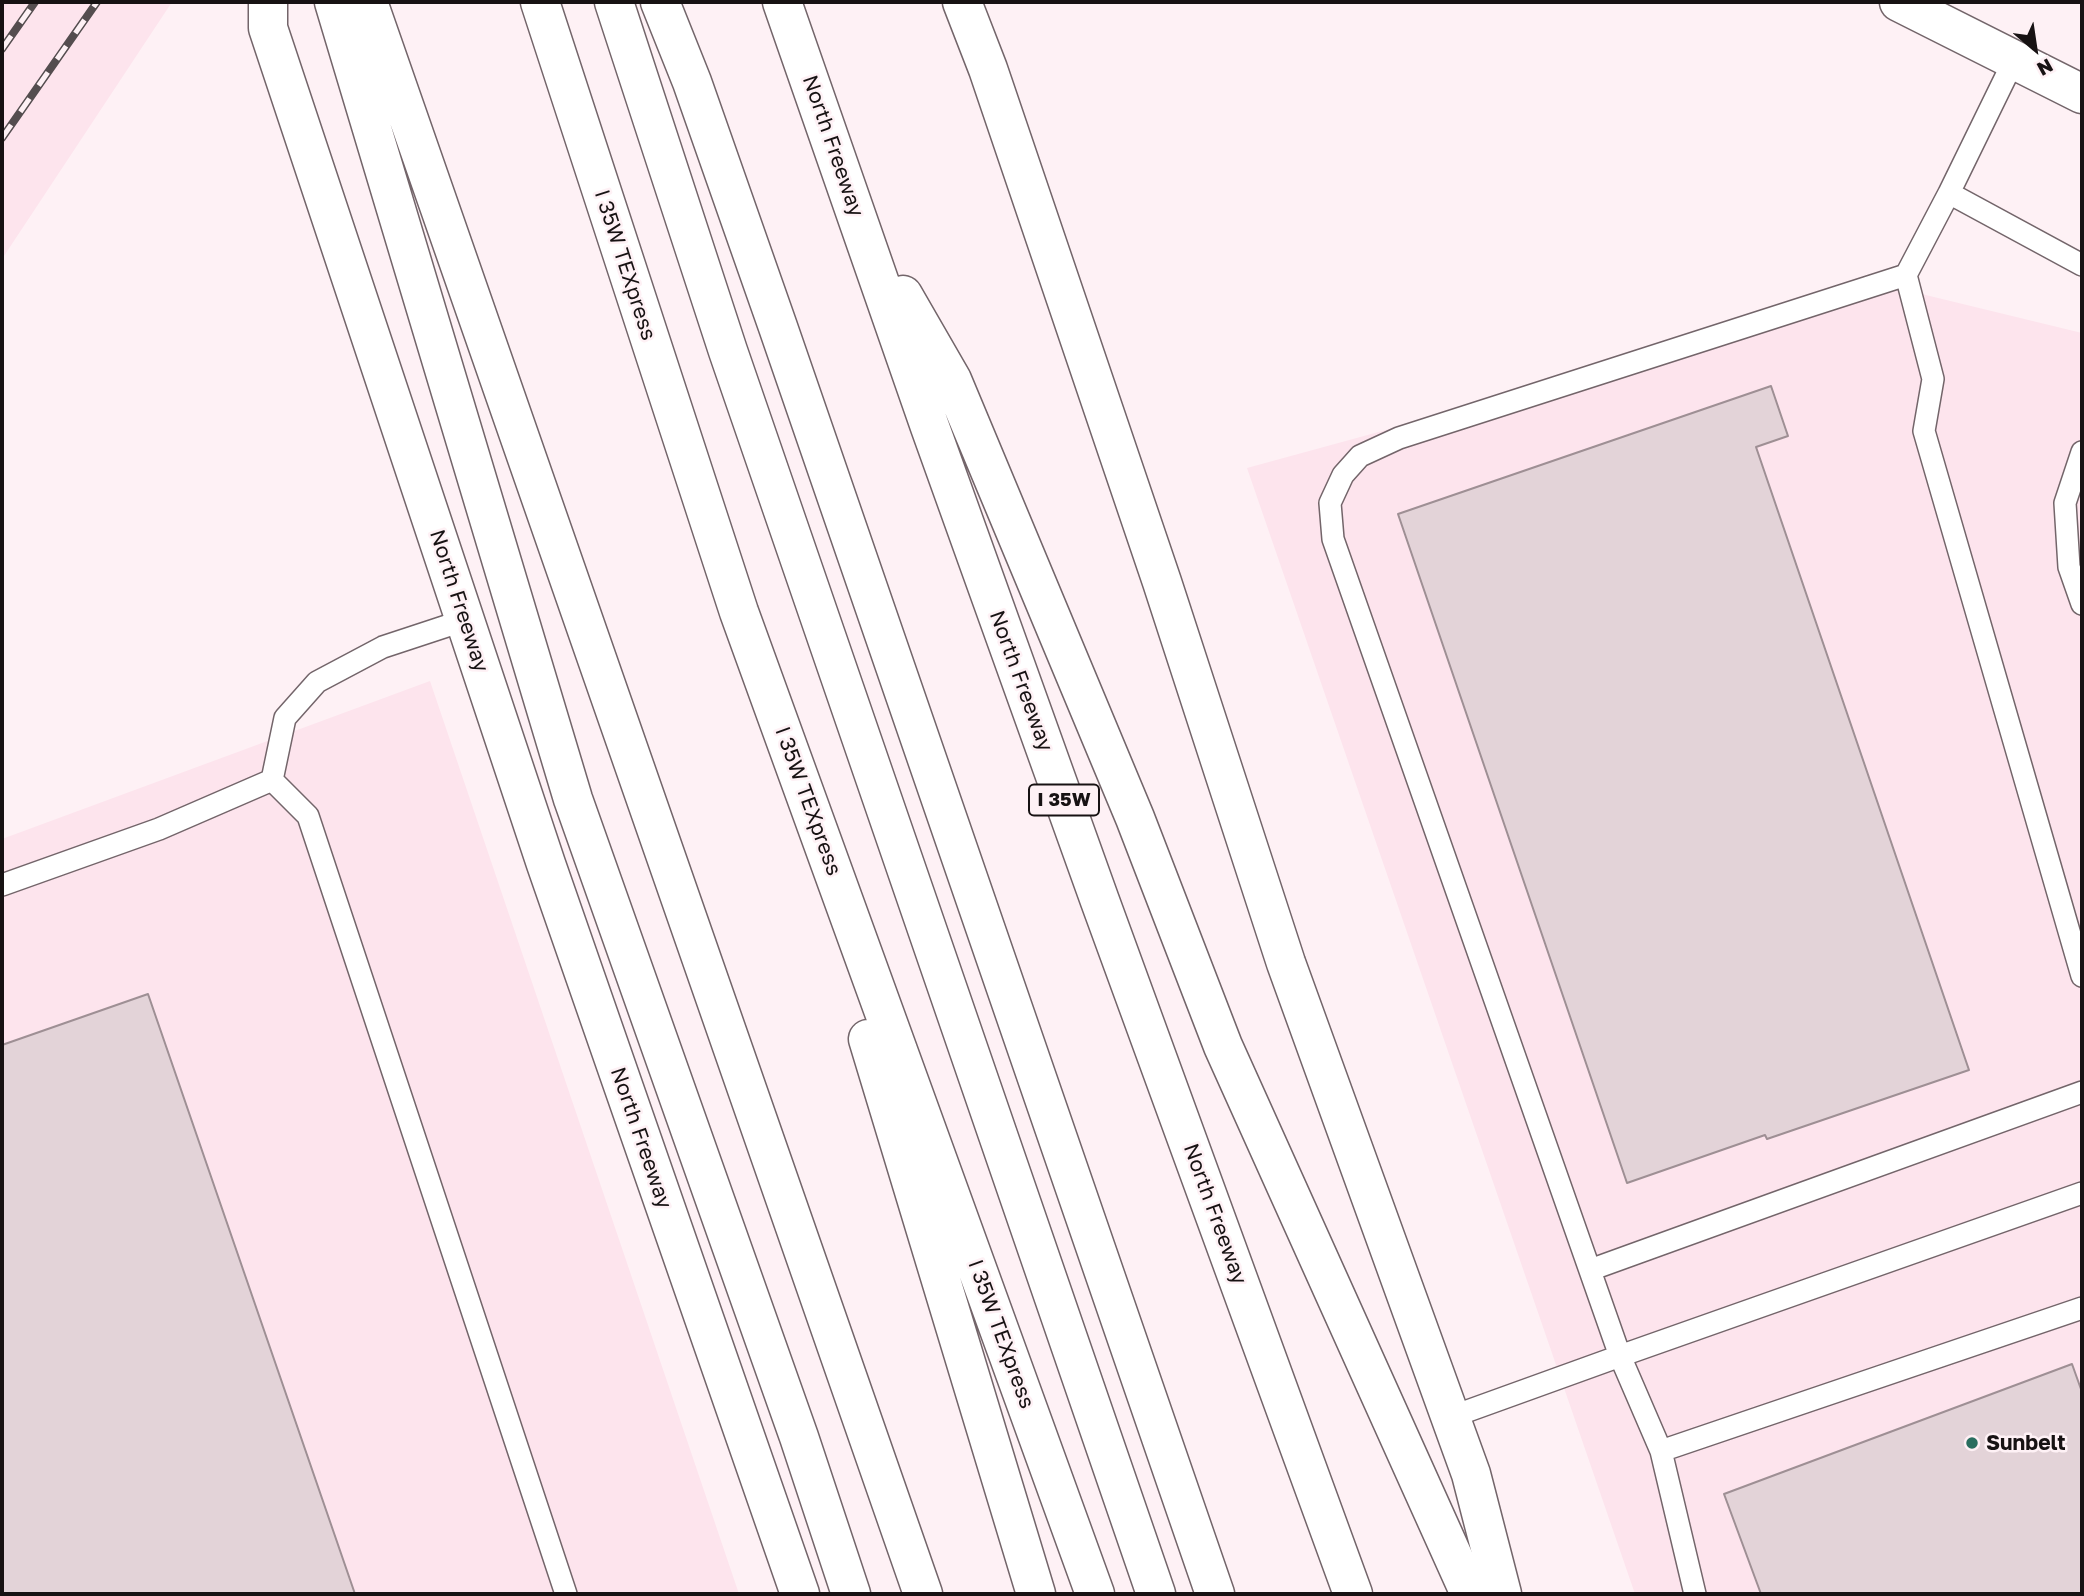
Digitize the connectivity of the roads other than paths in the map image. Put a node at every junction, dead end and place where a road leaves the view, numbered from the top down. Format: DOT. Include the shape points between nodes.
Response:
graph roads {
  1 [pos="268,2"];
  2 [pos="334,2"];
  3 [pos="540,2"];
  4 [pos="614,2"];
  5 [pos="660,2"];
  6 [pos="782,2"];
  7 [pos="962,2"];
  8 [pos="1899,2"];
  9 [pos="370,6"];
  10 [pos="2014,60"];
  11 [pos="2082,94"];
  12 [pos="1949,193"];
  13 [pos="859,218"];
  14 [pos="2082,265"];
  15 [pos="1906,275"];
  16 [pos="2082,452"];
  17 [pos="2082,604"];
  18 [pos="739,612"];
  19 [pos="465,620"];
  20 [pos="272,780"];
  21 [pos="2,885"];
  22 [pos="2082,976"];
  23 [pos="2082,1091"];
  24 [pos="2082,1193"];
  25 [pos="1590,1270"];
  26 [pos="2082,1308"];
  27 [pos="1620,1356"];
  28 [pos="1451,1417"];
  29 [pos="1661,1451"];
  30 [pos="566,1594"];
  31 [pos="800,1594"];
  32 [pos="851,1594"];
  33 [pos="923,1594"];
  34 [pos="1036,1594"];
  35 [pos="1095,1594"];
  36 [pos="1156,1594"];
  37 [pos="1215,1594"];
  38 [pos="1353,1594"];
  39 [pos="1470,1594"];
  40 [pos="1502,1594"];
  41 [pos="1695,1594"];
  1 -- 19 [label="main road, North Freeway" via="268,28"];
  2 -- 32 [label="main road" via="573,799"];
  3 -- 18 [label="main road, I 35W TEXpress"];
  4 -- 36 [label="main road" via="737,377"];
  5 -- 37 [label="main road" via="787,353"];
  6 -- 13 [label="main road, North Freeway / I 35W"];
  7 -- 28 [label="main road" via="1162,582 1286,963"];
  8 -- 10 [label="main road"];
  9 -- 33 [label="main road"];
  10 -- 11 [label="main road"];
  10 -- 12 [label="lane"];
  12 -- 14 [label="lane"];
  12 -- 15 [label="lane"];
  13 -- 38 [label="main road, North Freeway / I 35W" via="1100,901"];
  13 -- 39 [label="main road" via="952,380 1129,805 1223,1046"];
  15 -- 22 [label="lane" via="1933,379 1924,430"];
  15 -- 25 [label="lane" via="1399,438 1360,456 1343,475 1330,503 1333,539"];
  16 -- 17 [label="lane" via="2065,503 2069,567"];
  18 -- 34 [label="main road"];
  18 -- 35 [label="main road, I 35W TEXpress"];
  19 -- 20 [label="lane" via="383,647 317,682 285,718"];
  19 -- 31 [label="main road, North Freeway"];
  20 -- 21 [label="lane" via="159,829"];
  20 -- 30 [label="lane" via="309,816"];
  23 -- 25 [label="lane"];
  24 -- 27 [label="lane"];
  25 -- 27 [label="lane"];
  26 -- 29 [label="lane"];
  27 -- 28 [label="lane"];
  27 -- 29 [label="lane"];
  28 -- 40 [label="main road"];
  29 -- 41 [label="lane"];
}
